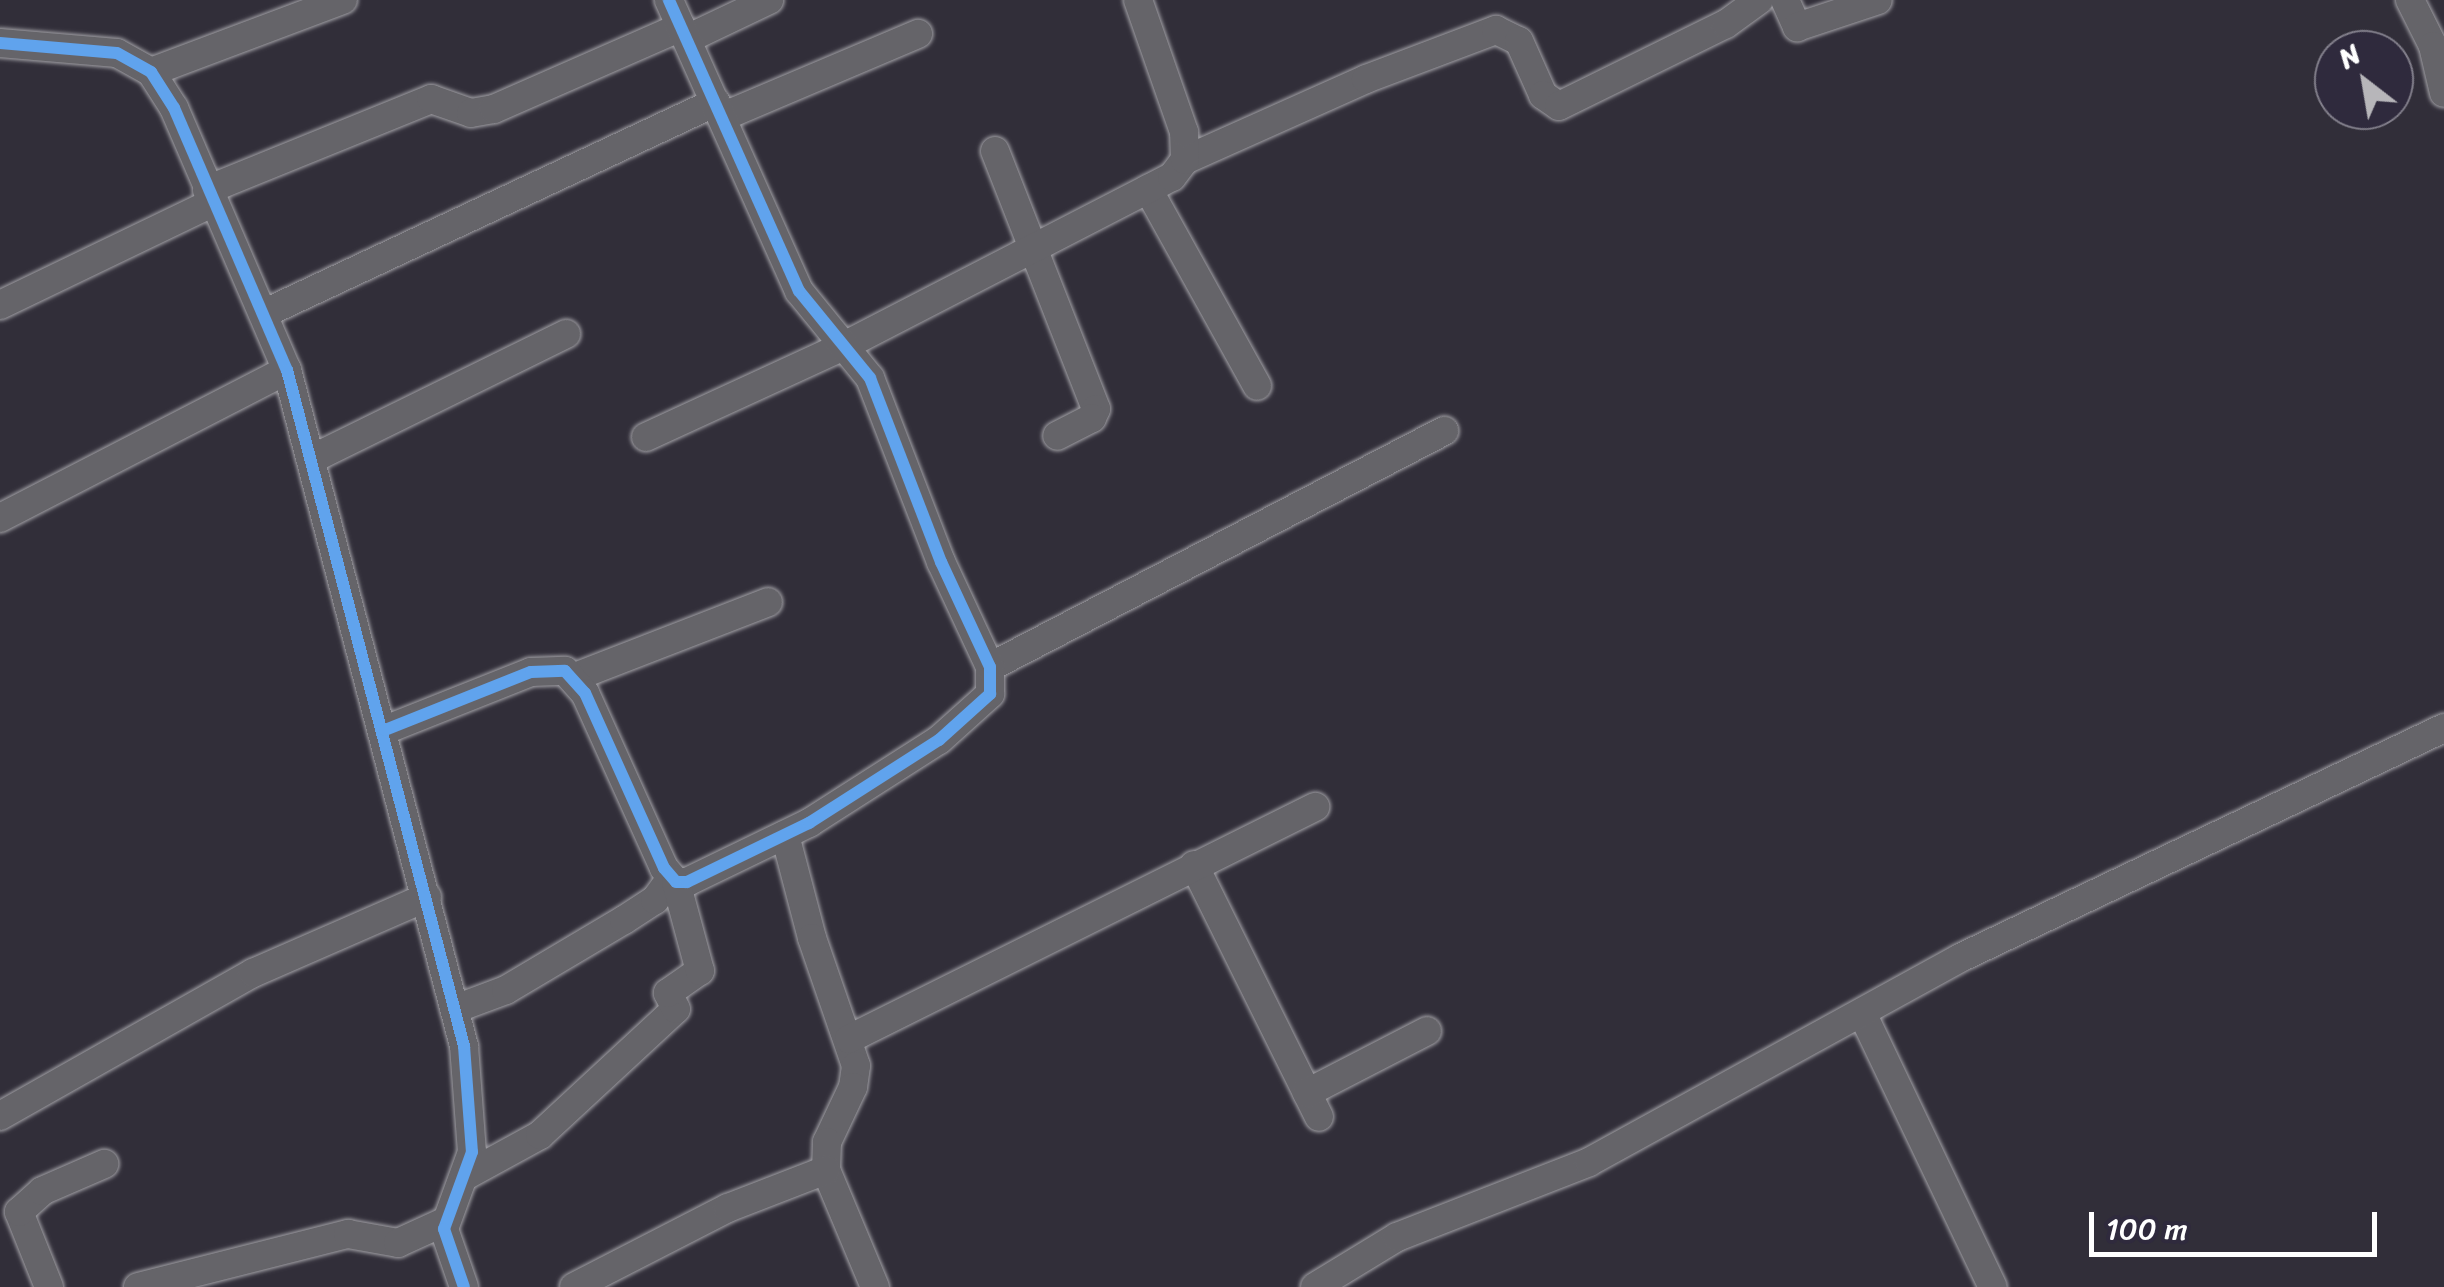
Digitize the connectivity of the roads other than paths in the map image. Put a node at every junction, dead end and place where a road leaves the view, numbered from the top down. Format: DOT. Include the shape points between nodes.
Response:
graph roads {
  1 [pos="342,0"];
  2 [pos="669,0"];
  3 [pos="770,0"];
  4 [pos="1138,0"];
  5 [pos="1760,0"];
  6 [pos="1785,0"];
  7 [pos="1878,0"];
  8 [pos="2410,0"];
  9 [pos="684,33"];
  10 [pos="918,34"];
  11 [pos="0,43"];
  12 [pos="151,72"];
  13 [pos="2444,93"];
  14 [pos="719,110"];
  15 [pos="995,151"];
  16 [pos="1185,160"];
  17 [pos="1148,189"];
  18 [pos="211,196"];
  19 [pos="1034,248"];
  20 [pos="0,305"];
  21 [pos="263,314"];
  22 [pos="566,334"];
  23 [pos="844,346"];
  24 [pos="287,370"];
  25 [pos="1257,386"];
  26 [pos="1444,431"];
  27 [pos="1057,436"];
  28 [pos="646,437"];
  29 [pos="314,458"];
  30 [pos="0,518"];
  31 [pos="768,602"];
  32 [pos="990,667"];
  33 [pos="575,678"];
  34 [pos="2444,728"];
  35 [pos="385,730"];
  36 [pos="1315,808"];
  37 [pos="786,834"];
  38 [pos="1194,865"];
  39 [pos="673,880"];
  40 [pos="427,896"];
  41 [pos="454,1009"];
  42 [pos="1863,1015"];
  43 [pos="1427,1030"];
  44 [pos="849,1038"];
  45 [pos="0,1116"];
  46 [pos="104,1164"];
  47 [pos="826,1170"];
  48 [pos="467,1175"];
  49 [pos="446,1221"];
  50 [pos="49,1287"];
  51 [pos="138,1287"];
  52 [pos="464,1287"];
  53 [pos="574,1287"];
  54 [pos="875,1287"];
  55 [pos="1315,1287"];
  56 [pos="1993,1287"];
  1 -- 12 [label="street"];
  2 -- 9 [label="street"];
  3 -- 9 [label="street"];
  4 -- 16 [label="street" via="1184,132"];
  5 -- 16 [label="street" via="1726,24 1559,106 1542,95 1519,40 1496,30"];
  6 -- 7 [label="street" via="1797,27"];
  8 -- 13 [label="street"];
  9 -- 14 [label="street"];
  9 -- 18 [label="street" via="494,109 471,113 431,99"];
  10 -- 14 [label="street"];
  11 -- 12 [label="street" via="117,53"];
  12 -- 18 [label="street" via="174,108"];
  14 -- 21 [label="street"];
  14 -- 23 [label="street" via="799,291"];
  15 -- 19 [label="street"];
  16 -- 17 [label="street"];
  17 -- 19 [label="street"];
  17 -- 25 [label="street"];
  18 -- 20 [label="street"];
  18 -- 21 [label="street"];
  19 -- 23 [label="street"];
  19 -- 27 [label="street" via="1096,409 1092,418"];
  21 -- 24 [label="street"];
  22 -- 29 [label="street"];
  23 -- 28 [label="street"];
  23 -- 32 [label="street" via="870,378"];
  24 -- 29 [label="street"];
  24 -- 30 [label="street"];
  26 -- 32 [label="street"];
  29 -- 35 [label="street"];
  31 -- 33 [label="street"];
  32 -- 37 [label="street" via="990,694 953,729"];
  33 -- 35 [label="street" via="554,667 531,672"];
  33 -- 39 [label="street"];
  34 -- 42 [label="street" via="2012,933"];
  35 -- 40 [label="street"];
  36 -- 38 [label="street"];
  37 -- 39 [label="street" via="699,879"];
  37 -- 44 [label="street" via="812,938"];
  38 -- 43 [label="street" via="1313,1105"];
  38 -- 44 [label="street"];
  39 -- 41 [label="street" via="624,920 506,990"];
  39 -- 48 [label="street" via="700,971 668,993 676,1009 540,1136"];
  40 -- 41 [label="street"];
  40 -- 45 [label="street" via="253,973"];
  41 -- 48 [label="street" via="472,1115"];
  42 -- 55 [label="street" via="1589,1162 1397,1237"];
  42 -- 56 [label="street"];
  44 -- 47 [label="street" via="854,1087 827,1142"];
  46 -- 50 [label="street" via="42,1191 19,1212"];
  47 -- 53 [label="street" via="728,1208"];
  47 -- 54 [label="street"];
  48 -- 49 [label="street"];
  49 -- 51 [label="street" via="398,1242 348,1234"];
  49 -- 52 [label="street" via="446,1245"];
}
